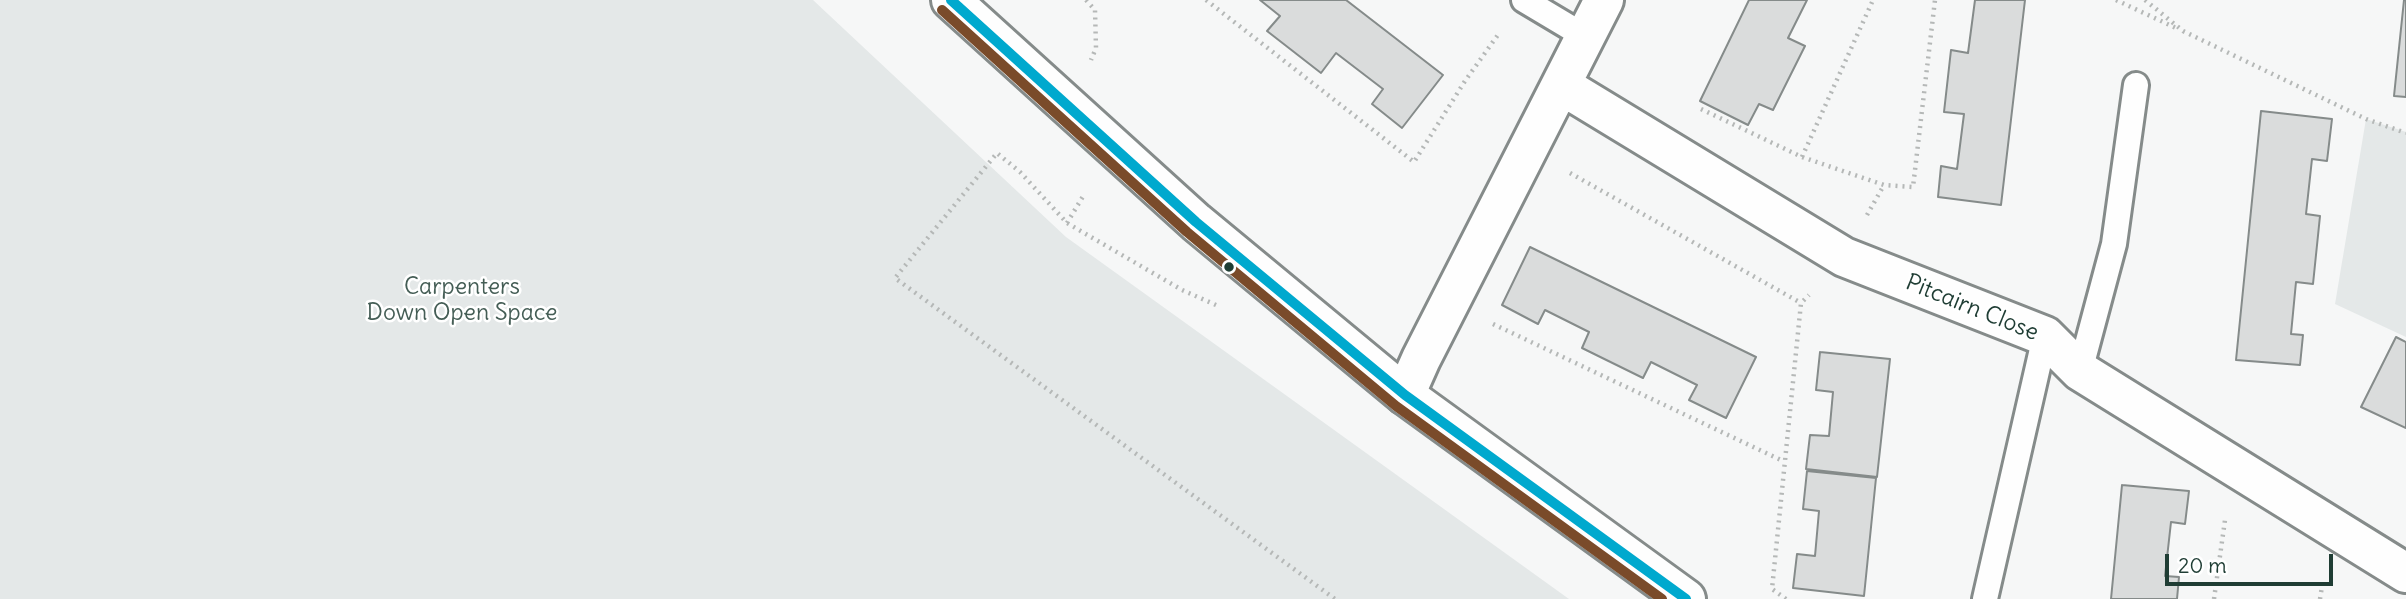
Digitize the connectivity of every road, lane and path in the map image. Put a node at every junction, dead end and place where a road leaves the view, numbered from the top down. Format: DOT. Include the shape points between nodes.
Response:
graph roads {
  1 [pos="951,0"];
  2 [pos="1086,0"];
  3 [pos="1206,0"];
  4 [pos="1524,0"];
  5 [pos="1604,0"];
  6 [pos="1873,0"];
  7 [pos="1935,0"];
  8 [pos="2116,0"];
  9 [pos="2144,0"];
  10 [pos="1501,30"];
  11 [pos="2183,31"];
  12 [pos="1586,37"];
  13 [pos="1090,61"];
  14 [pos="1561,85"];
  15 [pos="2136,85"];
  16 [pos="1693,105"];
  17 [pos="2406,133"];
  18 [pos="1802,157"];
  19 [pos="1561,168"];
  20 [pos="1085,193"];
  21 [pos="1067,223"];
  22 [pos="1220,307"];
  23 [pos="1488,322"];
  24 [pos="2045,336"];
  25 [pos="2080,370"];
  26 [pos="1405,395"];
  27 [pos="1783,461"];
  28 [pos="2226,511"];
  29 [pos="2324,573"];
  30 [pos="2406,573"];
  31 [pos="1335,599"];
  32 [pos="1686,599"];
  33 [pos="1786,599"];
  34 [pos="1985,599"];
  35 [pos="2214,599"];
  36 [pos="2320,599"];
  1 -- 26 [label="street" via="1195,222"];
  2 -- 13 [label="path" via="1095,10 1096,48"];
  3 -- 10 [label="path" via="1414,162"];
  4 -- 12 [label="lane"];
  5 -- 12 [label="street"];
  6 -- 18 [label="path"];
  7 -- 18 [label="path" via="1913,187 1884,185"];
  8 -- 11 [label="path"];
  9 -- 11 [label="path"];
  11 -- 17 [label="path" via="2374,123"];
  12 -- 14 [label="street"];
  14 -- 24 [label="street, Pitcairn Close" via="1844,257"];
  14 -- 26 [label="street"];
  15 -- 25 [label="lane" via="2114,244"];
  16 -- 18 [label="path"];
  19 -- 27 [label="path" via="1801,303"];
  20 -- 21 [label="path"];
  21 -- 22 [label="path"];
  21 -- 31 [label="path" via="998,153 895,278"];
  23 -- 27 [label="path"];
  24 -- 25 [label="street, Pitcairn Close"];
  24 -- 34 [label="lane"];
  25 -- 30 [label="street, Pitcairn Close"];
  26 -- 32 [label="street"];
  27 -- 33 [label="path" via="1772,589"];
  28 -- 35 [label="path"];
  29 -- 36 [label="path"];
}
